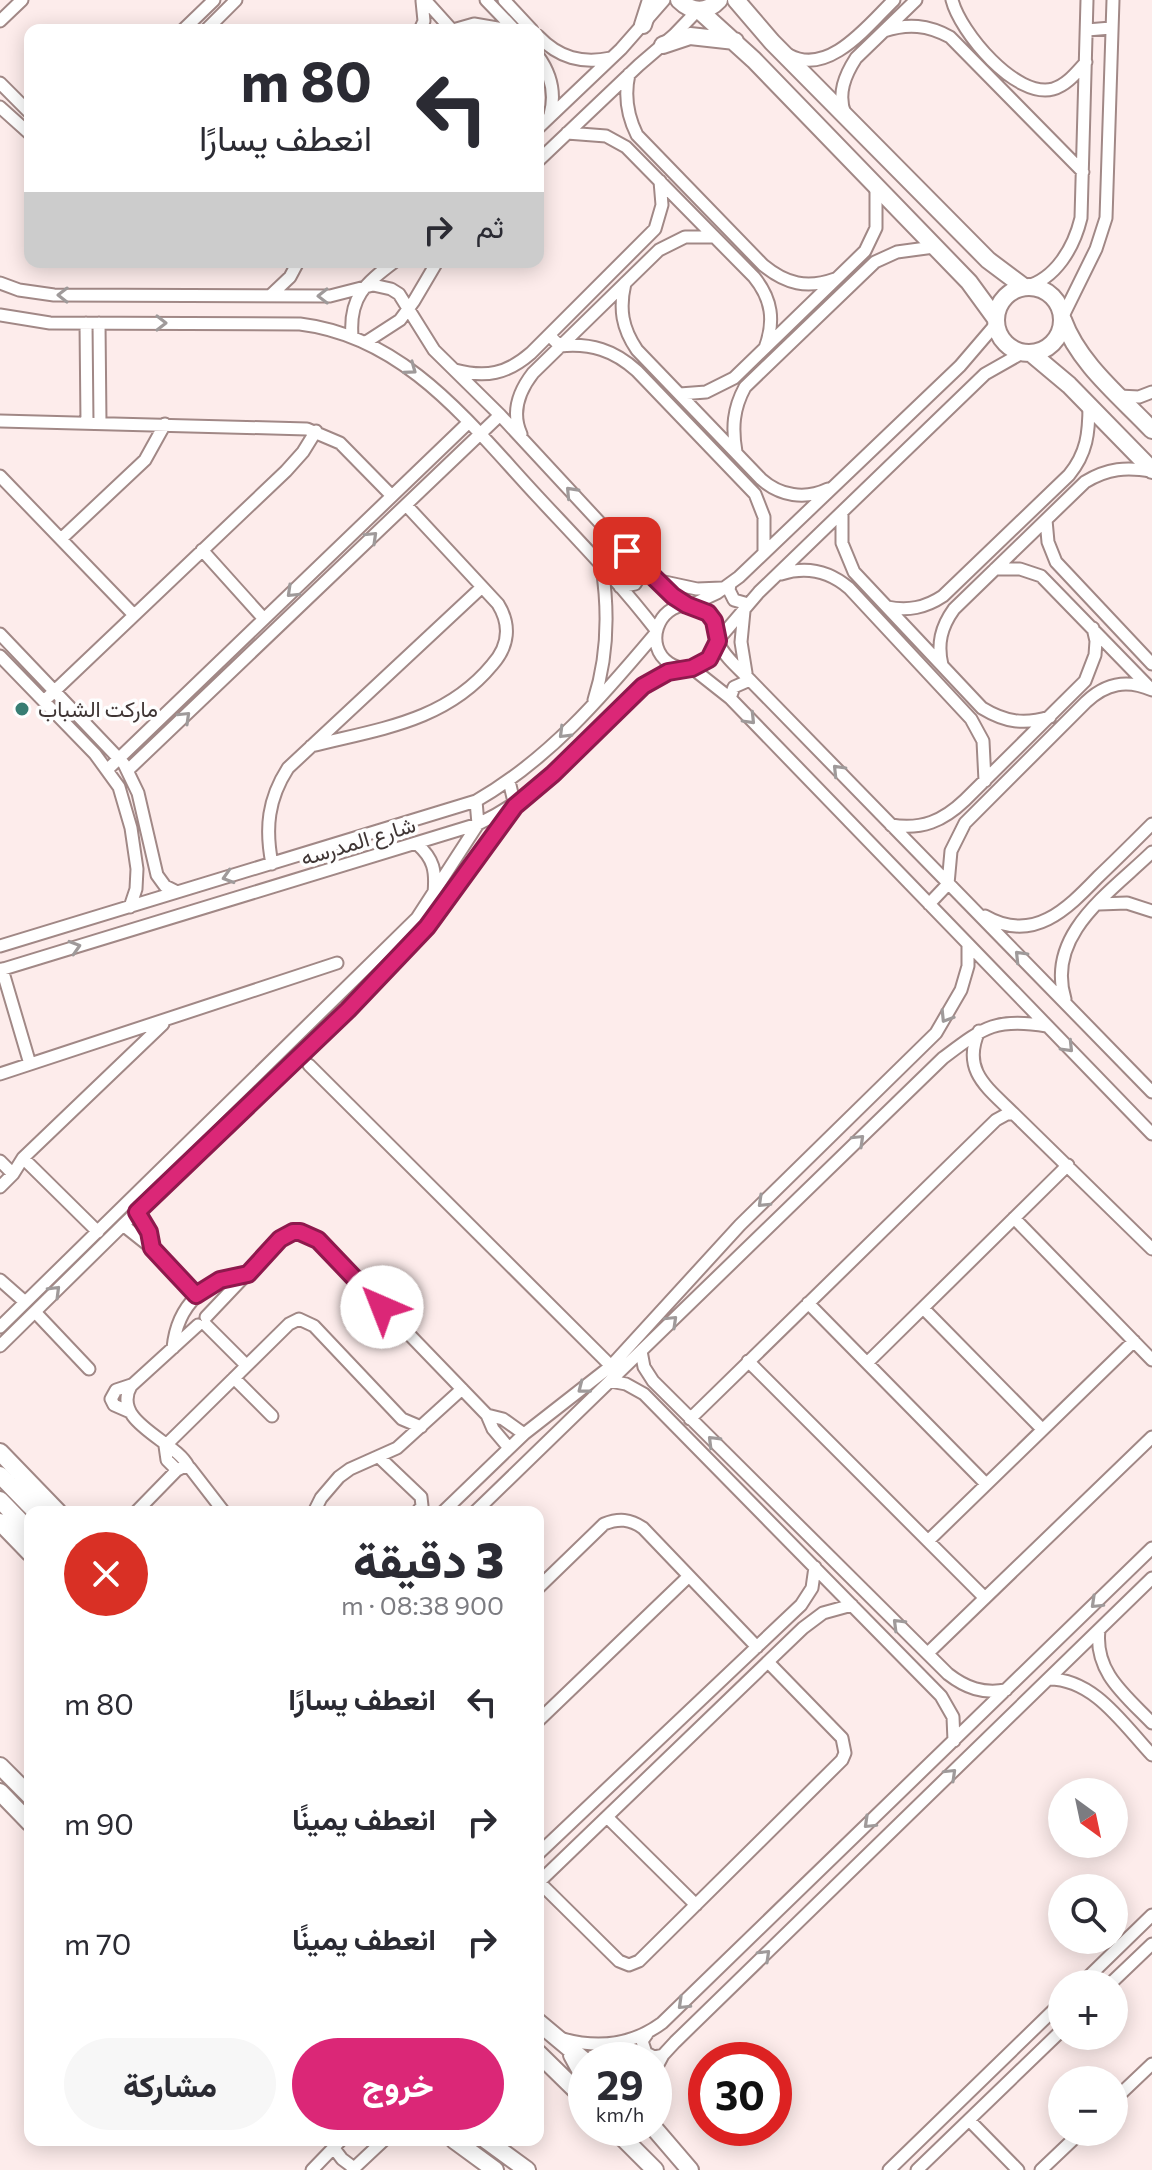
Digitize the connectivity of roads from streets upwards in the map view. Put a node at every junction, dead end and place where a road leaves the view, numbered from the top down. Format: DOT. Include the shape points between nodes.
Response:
graph roads {
  1 [pos="22,0"];
  2 [pos="214,0"];
  3 [pos="236,0"];
  4 [pos="424,0"];
  5 [pos="486,0"];
  6 [pos="504,0"];
  7 [pos="651,0"];
  8 [pos="664,0"];
  9 [pos="679,0"];
  10 [pos="719,0"];
  11 [pos="736,0"];
  12 [pos="749,0"];
  13 [pos="894,0"];
  14 [pos="916,0"];
  15 [pos="952,0"];
  16 [pos="1087,0"];
  17 [pos="1113,0"];
  18 [pos="698,11"];
  19 [pos="0,21"];
  20 [pos="756,23"];
  21 [pos="189,24"];
  22 [pos="212,24"];
  23 [pos="423,24"];
  24 [pos="447,24"];
  25 [pos="507,24"];
  26 [pos="526,24"];
  27 [pos="643,25"];
  28 [pos="962,26"];
  29 [pos="1111,28"];
  30 [pos="1087,30"];
  31 [pos="884,31"];
  32 [pos="950,37"];
  33 [pos="735,41"];
  34 [pos="663,45"];
  35 [pos="778,47"];
  36 [pos="845,47"];
  37 [pos="544,49"];
  38 [pos="621,49"];
  39 [pos="612,58"];
  40 [pos="856,58"];
  41 [pos="544,60"];
  42 [pos="754,60"];
  43 [pos="1086,62"];
  44 [pos="639,65"];
  45 [pos="629,74"];
  46 [pos="1,86"];
  47 [pos="0,107"];
  48 [pos="24,107"];
  49 [pos="845,114"];
  50 [pos="550,117"];
  51 [pos="544,122"];
  52 [pos="24,129"];
  53 [pos="567,133"];
  54 [pos="637,135"];
  55 [pos="626,147"];
  56 [pos="544,155"];
  57 [pos="1083,172"];
  58 [pos="660,180"];
  59 [pos="876,187"];
  60 [pos="714,237"];
  61 [pos="647,238"];
  62 [pos="934,247"];
  63 [pos="659,250"];
  64 [pos="865,251"];
  65 [pos="1062,260"];
  66 [pos="875,262"];
  67 [pos="295,268"];
  68 [pos="387,268"];
  69 [pos="433,268"];
  70 [pos="1084,273"];
  71 [pos="775,275"];
  72 [pos="835,279"];
  73 [pos="0,283"];
  74 [pos="625,283"];
  75 [pos="365,287"];
  76 [pos="1024,287"];
  77 [pos="763,288"];
  78 [pos="271,295"];
  79 [pos="408,310"];
  80 [pos="0,315"];
  81 [pos="1062,319"];
  82 [pos="996,321"];
  83 [pos="92,323"];
  84 [pos="549,335"];
  85 [pos="352,336"];
  86 [pos="366,342"];
  87 [pos="560,346"];
  88 [pos="765,348"];
  89 [pos="637,350"];
  90 [pos="1027,353"];
  91 [pos="625,360"];
  92 [pos="960,366"];
  93 [pos="455,370"];
  94 [pos="734,378"];
  95 [pos="976,383"];
  96 [pos="745,387"];
  97 [pos="1152,392"];
  98 [pos="680,394"];
  99 [pos="1119,396"];
  100 [pos="1089,405"];
  101 [pos="500,415"];
  102 [pos="0,421"];
  103 [pos="469,422"];
  104 [pos="87,423"];
  105 [pos="100,423"];
  106 [pos="165,424"];
  107 [pos="1152,430"];
  108 [pos="316,431"];
  109 [pos="480,434"];
  110 [pos="524,442"];
  111 [pos="736,452"];
  112 [pos="1074,468"];
  113 [pos="1152,471"];
  114 [pos="0,476"];
  115 [pos="1085,482"];
  116 [pos="767,484"];
  117 [pos="832,487"];
  118 [pos="755,494"];
  119 [pos="392,496"];
  120 [pos="406,505"];
  121 [pos="842,512"];
  122 [pos="1046,520"];
  123 [pos="61,539"];
  124 [pos="202,550"];
  125 [pos="764,554"];
  126 [pos="1056,562"];
  127 [pos="640,566"];
  128 [pos="602,567"];
  129 [pos="995,569"];
  130 [pos="854,572"];
  131 [pos="776,575"];
  132 [pos="1041,576"];
  133 [pos="653,578"];
  134 [pos="842,583"];
  135 [pos="728,586"];
  136 [pos="482,587"];
  137 [pos="620,587"];
  138 [pos="943,596"];
  139 [pos="688,606"];
  140 [pos="746,606"];
  141 [pos="887,607"];
  142 [pos="954,609"];
  143 [pos="134,615"];
  144 [pos="264,619"];
  145 [pos="1093,628"];
  146 [pos="656,632"];
  147 [pos="0,634"];
  148 [pos="718,642"];
  149 [pos="0,656"];
  150 [pos="1152,664"];
  151 [pos="943,666"];
  152 [pos="687,668"];
  153 [pos="748,678"];
  154 [pos="55,690"];
  155 [pos="1152,690"];
  156 [pos="1075,692"];
  157 [pos="730,698"];
  158 [pos="44,701"];
  159 [pos="1086,702"];
  160 [pos="593,703"];
  161 [pos="982,708"];
  162 [pos="1050,717"];
  163 [pos="971,719"];
  164 [pos="311,746"];
  165 [pos="119,757"];
  166 [pos="108,769"];
  167 [pos="128,770"];
  168 [pos="509,781"];
  169 [pos="985,781"];
  170 [pos="965,800"];
  171 [pos="476,801"];
  172 [pos="515,806"];
  173 [pos="976,811"];
  174 [pos="478,824"];
  175 [pos="1152,824"];
  176 [pos="891,825"];
  177 [pos="417,844"];
  178 [pos="1152,852"];
  179 [pos="272,864"];
  180 [pos="948,884"];
  181 [pos="177,892"];
  182 [pos="434,894"];
  183 [pos="929,904"];
  184 [pos="1098,904"];
  185 [pos="130,907"];
  186 [pos="977,911"];
  187 [pos="1063,911"];
  188 [pos="1152,911"];
  189 [pos="1079,924"];
  190 [pos="2,944"];
  191 [pos="968,944"];
  192 [pos="337,963"];
  193 [pos="1,970"];
  194 [pos="1066,1004"];
  195 [pos="167,1020"];
  196 [pos="1047,1026"];
  197 [pos="979,1031"];
  198 [pos="927,1043"];
  199 [pos="282,1052"];
  200 [pos="943,1058"];
  201 [pos="293,1062"];
  202 [pos="30,1064"];
  203 [pos="309,1065"];
  204 [pos="0,1074"];
  205 [pos="1152,1092"];
  206 [pos="1014,1114"];
  207 [pos="1152,1134"];
  208 [pos="23,1158"];
  209 [pos="0,1161"];
  210 [pos="1068,1165"];
  211 [pos="13,1174"];
  212 [pos="0,1187"];
  213 [pos="137,1212"];
  214 [pos="1014,1218"];
  215 [pos="123,1225"];
  216 [pos="740,1225"];
  217 [pos="98,1232"];
  218 [pos="756,1240"];
  219 [pos="152,1248"];
  220 [pos="1152,1249"];
  221 [pos="248,1274"];
  222 [pos="0,1280"];
  223 [pos="196,1295"];
  224 [pos="25,1302"];
  225 [pos="808,1303"];
  226 [pos="187,1305"];
  227 [pos="923,1308"];
  228 [pos="35,1312"];
  229 [pos="202,1321"];
  230 [pos="0,1327"];
  231 [pos="1134,1341"];
  232 [pos="0,1346"];
  233 [pos="173,1348"];
  234 [pos="641,1351"];
  235 [pos="1152,1360"];
  236 [pos="748,1361"];
  237 [pos="867,1363"];
  238 [pos="246,1365"];
  239 [pos="611,1366"];
  240 [pos="89,1369"];
  241 [pos="234,1378"];
  242 [pos="610,1381"];
  243 [pos="653,1381"];
  244 [pos="462,1389"];
  245 [pos="641,1392"];
  246 [pos="487,1415"];
  247 [pos="272,1416"];
  248 [pos="402,1419"];
  249 [pos="690,1419"];
  250 [pos="421,1427"];
  251 [pos="1042,1429"];
  252 [pos="524,1434"];
  253 [pos="410,1437"];
  254 [pos="1152,1437"];
  255 [pos="165,1446"];
  256 [pos="509,1448"];
  257 [pos="0,1452"];
  258 [pos="379,1457"];
  259 [pos="182,1468"];
  260 [pos="2,1477"];
  261 [pos="24,1477"];
  262 [pos="986,1484"];
  263 [pos="0,1500"];
  264 [pos="30,1506"];
  265 [pos="52,1506"];
  266 [pos="142,1506"];
  267 [pos="218,1506"];
  268 [pos="317,1506"];
  269 [pos="422,1506"];
  270 [pos="449,1506"];
  271 [pos="481,1506"];
  272 [pos="793,1520"];
  273 [pos="0,1522"];
  274 [pos="24,1525"];
  275 [pos="780,1532"];
  276 [pos="928,1541"];
  277 [pos="24,1547"];
  278 [pos="1152,1548"];
  279 [pos="815,1567"];
  280 [pos="689,1576"];
  281 [pos="1152,1578"];
  282 [pos="544,1582"];
  283 [pos="985,1598"];
  284 [pos="801,1605"];
  285 [pos="852,1605"];
  286 [pos="815,1618"];
  287 [pos="1099,1630"];
  288 [pos="757,1647"];
  289 [pos="928,1653"];
  290 [pos="768,1662"];
  291 [pos="948,1674"];
  292 [pos="1049,1679"];
  293 [pos="933,1687"];
  294 [pos="1006,1690"];
  295 [pos="689,1711"];
  296 [pos="544,1715"];
  297 [pos="1152,1723"];
  298 [pos="703,1725"];
  299 [pos="954,1741"];
  300 [pos="1152,1755"];
  301 [pos="0,1766"];
  302 [pos="906,1787"];
  303 [pos="24,1790"];
  304 [pos="6,1798"];
  305 [pos="921,1802"];
  306 [pos="24,1817"];
  307 [pos="607,1817"];
  308 [pos="544,1848"];
  309 [pos="544,1878"];
  310 [pos="544,1888"];
  311 [pos="696,1905"];
  312 [pos="1151,1917"];
  313 [pos="1152,1944"];
  314 [pos="1096,1970"];
  315 [pos="1125,1970"];
  316 [pos="1048,2016"];
  317 [pos="544,2020"];
  318 [pos="544,2027"];
  319 [pos="647,2034"];
  320 [pos="560,2040"];
  321 [pos="642,2042"];
  322 [pos="1048,2044"];
  323 [pos="672,2046"];
  324 [pos="568,2047"];
  325 [pos="568,2052"];
  326 [pos="544,2059"];
  327 [pos="1152,2064"];
  328 [pos="568,2082"];
  329 [pos="1128,2087"];
  330 [pos="963,2098"];
  331 [pos="973,2116"];
  332 [pos="335,2146"];
  333 [pos="338,2146"];
  334 [pos="378,2146"];
  335 [pos="462,2146"];
  336 [pos="494,2146"];
  337 [pos="631,2146"];
  338 [pos="669,2146"];
  339 [pos="1066,2146"];
  340 [pos="314,2167"];
  341 [pos="353,2169"];
  342 [pos="331,2170"];
  343 [pos="495,2170"];
  344 [pos="527,2170"];
  345 [pos="655,2170"];
  346 [pos="690,2170"];
  347 [pos="889,2170"];
  348 [pos="917,2170"];
  349 [pos="1018,2170"];
  350 [pos="1041,2170"];
  1 -- 19 [label="street"];
  2 -- 21 [label="street"];
  3 -- 22 [label="street"];
  4 -- 23 [label="street"];
  4 -- 24 [label="street"];
  5 -- 25 [label="street"];
  6 -- 26 [label="street"];
  7 -- 27 [label="street"];
  8 -- 27 [label="street"];
  9 -- 18 [label="street"];
  10 -- 18 [label="street"];
  11 -- 20 [label="street"];
  12 -- 20 [label="street"];
  13 -- 36 [label="street"];
  14 -- 31 [label="street"];
  15 -- 28 [label="street"];
  16 -- 30 [label="street"];
  17 -- 29 [label="street"];
  18 -- 33 [label="street"];
  18 -- 34 [label="street"];
  20 -- 35 [label="street"];
  27 -- 38 [label="street"];
  28 -- 32 [label="street"];
  28 -- 43 [label="street" via="1029,88 1041,91 1065,84"];
  29 -- 30 [label="street"];
  29 -- 70 [label="street" via="1108,202 1102,234"];
  30 -- 43 [label="street"];
  31 -- 32 [label="street" via="911,25"];
  31 -- 40 [label="street"];
  32 -- 57 [label="street"];
  33 -- 34 [label="street" via="690,36"];
  33 -- 42 [label="street"];
  34 -- 44 [label="street"];
  35 -- 36 [label="street" via="794,58 807,59"];
  35 -- 42 [label="street" via="757,49"];
  35 -- 49 [label="street"];
  36 -- 40 [label="street" via="848,56"];
  37 -- 39 [label="street" via="584,61"];
  38 -- 39 [label="street"];
  38 -- 44 [label="street" via="636,52"];
  39 -- 50 [label="street"];
  40 -- 49 [label="street" via="844,80"];
  41 -- 50 [label="street" via="553,91"];
  42 -- 59 [label="street"];
  43 -- 57 [label="street"];
  44 -- 45 [label="street"];
  45 -- 53 [label="street"];
  45 -- 54 [label="street" via="626,100"];
  46 -- 48 [label="street"];
  47 -- 52 [label="street"];
  49 -- 76 [label="street" via="988,260"];
  50 -- 51 [label="street"];
  53 -- 55 [label="street" via="606,136"];
  53 -- 56 [label="street"];
  54 -- 55 [label="street" via="628,138"];
  54 -- 71 [label="street"];
  55 -- 58 [label="street"];
  57 -- 65 [label="street" via="1078,232"];
  58 -- 60 [label="street"];
  58 -- 61 [label="street" via="660,217"];
  59 -- 62 [label="street"];
  59 -- 64 [label="street" via="876,228"];
  60 -- 63 [label="street" via="685,237"];
  60 -- 77 [label="street"];
  61 -- 63 [label="street"];
  61 -- 84 [label="street"];
  62 -- 66 [label="street" via="897,252"];
  62 -- 82 [label="street" via="979,294"];
  63 -- 74 [label="street"];
  64 -- 66 [label="street" via="874,252"];
  64 -- 72 [label="street"];
  65 -- 70 [label="street" via="1073,272"];
  65 -- 76 [label="street" via="1045,278"];
  66 -- 96 [label="street"];
  67 -- 78 [label="street"];
  68 -- 75 [label="street"];
  69 -- 79 [label="street"];
  70 -- 81 [label="street"];
  71 -- 72 [label="street" via="799,284"];
  71 -- 77 [label="street" via="772,285"];
  72 -- 88 [label="street"];
  78 -- 73 [label="street, one-way" via="54,295"];
  74 -- 87 [label="street"];
  74 -- 89 [label="street" via="621,311"];
  75 -- 78 [label="street, one-way" via="330,296"];
  75 -- 79 [label="street" via="391,289"];
  75 -- 85 [label="street" via="354,304"];
  76 -- 81 [label="street" via="1051,295"];
  76 -- 82 [label="street" via="1004,298"];
  77 -- 88 [label="street" via="772,324"];
  79 -- 86 [label="street" via="390,329"];
  79 -- 93 [label="street" via="424,338"];
  80 -- 83 [label="street" via="34,322"];
  81 -- 90 [label="street" via="1054,343"];
  81 -- 99 [label="street" via="1082,355"];
  82 -- 90 [label="street" via="1004,343"];
  82 -- 92 [label="street"];
  83 -- 85 [label="street, one-way" via="300,324"];
  83 -- 104 [label="street"];
  83 -- 105 [label="street"];
  84 -- 87 [label="street"];
  84 -- 93 [label="street" via="509,369 483,375"];
  85 -- 86 [label="street"];
  86 -- 103 [label="street, one-way" via="419,374"];
  87 -- 91 [label="street" via="588,345"];
  87 -- 110 [label="street" via="533,373 518,399 518,429"];
  88 -- 94 [label="street"];
  89 -- 91 [label="street" via="628,352"];
  89 -- 98 [label="street"];
  90 -- 95 [label="street"];
  90 -- 100 [label="street"];
  91 -- 118 [label="street"];
  92 -- 95 [label="street" via="972,372"];
  92 -- 117 [label="street"];
  93 -- 101 [label="street"];
  94 -- 96 [label="street"];
  94 -- 98 [label="street" via="706,392"];
  95 -- 121 [label="street"];
  96 -- 111 [label="street" via="733,424"];
  97 -- 99 [label="street"];
  98 -- 111 [label="street"];
  99 -- 107 [label="street"];
  100 -- 112 [label="street" via="1086,446"];
  100 -- 113 [label="street"];
  101 -- 109 [label="street"];
  101 -- 110 [label="street"];
  102 -- 104 [label="street"];
  103 -- 109 [label="street"];
  103 -- 119 [label="street"];
  104 -- 105 [label="street"];
  105 -- 106 [label="street"];
  106 -- 108 [label="street"];
  106 -- 123 [label="street" via="145,460"];
  108 -- 119 [label="street" via="350,451"];
  108 -- 124 [label="street" via="295,461"];
  109 -- 120 [label="street"];
  109 -- 128 [label="street"];
  127 -- 110 [label="street, one-way"];
  111 -- 116 [label="street"];
  112 -- 115 [label="street"];
  112 -- 138 [label="street"];
  113 -- 115 [label="street" via="1110,470"];
  114 -- 123 [label="street"];
  115 -- 122 [label="street"];
  116 -- 117 [label="street" via="806,496"];
  116 -- 118 [label="street" via="764,492"];
  117 -- 125 [label="street"];
  118 -- 125 [label="street" via="764,517"];
  119 -- 144 [label="street, one-way"];
  120 -- 136 [label="street"];
  167 -- 120 [label="street, one-way"];
  121 -- 130 [label="street" via="842,543"];
  121 -- 131 [label="street"];
  122 -- 126 [label="street"];
  122 -- 129 [label="street"];
  123 -- 143 [label="street"];
  124 -- 143 [label="street"];
  124 -- 144 [label="street"];
  125 -- 135 [label="street"];
  126 -- 132 [label="street"];
  126 -- 150 [label="street"];
  127 -- 133 [label="street"];
  127 -- 137 [label="street" via="635,584"];
  128 -- 137 [label="street"];
  128 -- 160 [label="street" via="607,623"];
  129 -- 132 [label="street"];
  129 -- 142 [label="street"];
  130 -- 134 [label="street" via="845,574"];
  130 -- 141 [label="street"];
  131 -- 134 [label="street" via="811,570"];
  131 -- 140 [label="street"];
  132 -- 145 [label="street"];
  133 -- 135 [label="street" via="682,587"];
  133 -- 139 [label="street"];
  134 -- 163 [label="street"];
  135 -- 139 [label="street"];
  135 -- 140 [label="street" via="734,600"];
  136 -- 164 [label="street"];
  136 -- 164 [label="street" via="503,613 507,633 500,656 467,692 422,717"];
  137 -- 146 [label="street"];
  138 -- 141 [label="street" via="922,607"];
  138 -- 142 [label="street"];
  139 -- 146 [label="street" via="667,612"];
  139 -- 148 [label="street" via="708,613"];
  140 -- 148 [label="street"];
  140 -- 153 [label="street" via="741,642"];
  141 -- 151 [label="street"];
  142 -- 151 [label="street" via="942,630"];
  143 -- 154 [label="street"];
  144 -- 165 [label="street"];
  145 -- 155 [label="street"];
  145 -- 156 [label="street" via="1092,668"];
  146 -- 152 [label="street" via="659,653"];
  146 -- 160 [label="street, شارع المدرسه"];
  147 -- 154 [label="street"];
  148 -- 152 [label="street" via="709,659"];
  148 -- 153 [label="street"];
  149 -- 158 [label="street"];
  151 -- 161 [label="street"];
  152 -- 157 [label="street"];
  152 -- 172 [label="street, شارع المدرسه" via="643,686"];
  153 -- 157 [label="street" via="734,687"];
  176 -- 153 [label="street, one-way"];
  154 -- 158 [label="street"];
  154 -- 165 [label="street"];
  155 -- 159 [label="street" via="1117,684"];
  156 -- 159 [label="street"];
  156 -- 162 [label="street"];
  157 -- 183 [label="street, one-way"];
  158 -- 166 [label="street"];
  159 -- 173 [label="street"];
  160 -- 168 [label="street, شارع المدرسه, one-way"];
  161 -- 162 [label="street" via="1023,723"];
  161 -- 163 [label="street"];
  162 -- 169 [label="street"];
  163 -- 169 [label="street" via="983,741"];
  164 -- 179 [label="street" via="288,768 272,800 267,832"];
  165 -- 166 [label="street"];
  165 -- 167 [label="street"];
  166 -- 185 [label="street" via="123,797 135,848 137,879"];
  167 -- 181 [label="street" via="157,875"];
  168 -- 171 [label="street, شارع المدرسه"];
  168 -- 172 [label="street"];
  169 -- 170 [label="street"];
  170 -- 173 [label="street"];
  170 -- 176 [label="street" via="929,825"];
  171 -- 174 [label="street"];
  171 -- 179 [label="street, شارع المدرسه"];
  172 -- 174 [label="street, شارع المدرسه"];
  172 -- 201 [label="street" via="427,927"];
  173 -- 180 [label="street" via="951,851"];
  174 -- 177 [label="street, شارع المدرسه"];
  174 -- 182 [label="street"];
  175 -- 187 [label="street"];
  176 -- 180 [label="street"];
  177 -- 182 [label="street" via="435,868"];
  193 -- 177 [label="street, شارع المدرسه, one-way"];
  178 -- 184 [label="street"];
  179 -- 181 [label="street, شارع المدرسه, one-way"];
  180 -- 183 [label="street"];
  180 -- 186 [label="street"];
  181 -- 185 [label="street, شارع المدرسه"];
  182 -- 199 [label="street" via="417,918"];
  183 -- 191 [label="street"];
  184 -- 188 [label="street" via="1127,903"];
  184 -- 189 [label="street"];
  185 -- 190 [label="street, شارع المدرسه"];
  186 -- 187 [label="street" via="1012,926 1050,920"];
  194 -- 186 [label="street, one-way"];
  187 -- 189 [label="street"];
  189 -- 194 [label="street" via="1061,962"];
  191 -- 196 [label="street"];
  191 -- 198 [label="street, one-way" via="961,990"];
  192 -- 195 [label="street"];
  193 -- 202 [label="street"];
  194 -- 205 [label="street"];
  195 -- 202 [label="street"];
  195 -- 208 [label="street"];
  196 -- 197 [label="street" via="1009,1022"];
  196 -- 207 [label="street, one-way"];
  197 -- 200 [label="street"];
  197 -- 206 [label="street" via="972,1058 977,1076"];
  198 -- 200 [label="street"];
  198 -- 216 [label="street, one-way"];
  199 -- 201 [label="street"];
  199 -- 217 [label="street"];
  218 -- 200 [label="street, one-way"];
  201 -- 213 [label="street"];
  202 -- 204 [label="street"];
  203 -- 239 [label="street"];
  206 -- 210 [label="street"];
  206 -- 225 [label="street" via="996,1120"];
  208 -- 211 [label="street"];
  208 -- 217 [label="street"];
  209 -- 211 [label="street"];
  210 -- 214 [label="street"];
  210 -- 220 [label="street"];
  211 -- 212 [label="street"];
  213 -- 215 [label="street"];
  213 -- 219 [label="street"];
  214 -- 227 [label="street"];
  214 -- 231 [label="street"];
  215 -- 219 [label="street"];
  228 -- 215 [label="street, one-way"];
  216 -- 218 [label="street"];
  216 -- 239 [label="street"];
  217 -- 224 [label="street"];
  234 -- 218 [label="street, one-way"];
  219 -- 223 [label="street"];
  221 -- 223 [label="street" via="220,1280"];
  221 -- 229 [label="street"];
  221 -- 244 [label="street" via="286,1235 313,1236"];
  222 -- 224 [label="street"];
  223 -- 226 [label="street"];
  224 -- 230 [label="street"];
  225 -- 236 [label="street"];
  225 -- 237 [label="street"];
  226 -- 229 [label="street"];
  226 -- 233 [label="street"];
  227 -- 237 [label="street"];
  227 -- 251 [label="street"];
  228 -- 232 [label="street"];
  228 -- 240 [label="street"];
  229 -- 233 [label="street"];
  229 -- 238 [label="street"];
  231 -- 235 [label="street"];
  231 -- 251 [label="street"];
  233 -- 255 [label="street" via="126,1396 130,1412"];
  234 -- 242 [label="street"];
  234 -- 243 [label="street"];
  236 -- 249 [label="street"];
  236 -- 276 [label="street"];
  237 -- 262 [label="street"];
  238 -- 241 [label="street"];
  238 -- 248 [label="street" via="289,1324 305,1319"];
  239 -- 252 [label="street, one-way"];
  241 -- 247 [label="street"];
  241 -- 255 [label="street"];
  242 -- 245 [label="street"];
  242 -- 271 [label="street"];
  243 -- 245 [label="street" via="645,1382"];
  243 -- 249 [label="street"];
  244 -- 246 [label="street"];
  244 -- 250 [label="street"];
  245 -- 275 [label="street"];
  246 -- 252 [label="street" via="510,1422"];
  246 -- 256 [label="street"];
  248 -- 250 [label="street"];
  248 -- 253 [label="street"];
  272 -- 249 [label="street, one-way"];
  250 -- 253 [label="street"];
  251 -- 262 [label="street"];
  252 -- 256 [label="street"];
  253 -- 258 [label="street"];
  254 -- 283 [label="street"];
  255 -- 259 [label="street" via="167,1460"];
  256 -- 270 [label="street"];
  257 -- 261 [label="street"];
  258 -- 268 [label="street" via="339,1477"];
  258 -- 269 [label="street" via="421,1497"];
  259 -- 266 [label="street"];
  259 -- 267 [label="street"];
  260 -- 261 [label="street"];
  260 -- 264 [label="street"];
  261 -- 265 [label="street"];
  262 -- 276 [label="street"];
  263 -- 274 [label="street"];
  272 -- 275 [label="street"];
  289 -- 272 [label="street, one-way"];
  273 -- 277 [label="street"];
  275 -- 279 [label="street"];
  276 -- 283 [label="street"];
  278 -- 294 [label="street, one-way"];
  279 -- 284 [label="street" via="812,1588"];
  279 -- 285 [label="street"];
  280 -- 282 [label="street" via="643,1528 621,1519 604,1524"];
  280 -- 288 [label="street"];
  280 -- 296 [label="street"];
  281 -- 287 [label="street"];
  283 -- 289 [label="street"];
  284 -- 286 [label="street" via="811,1608"];
  284 -- 288 [label="street"];
  285 -- 286 [label="street"];
  285 -- 293 [label="street"];
  286 -- 290 [label="street"];
  287 -- 292 [label="street"];
  287 -- 297 [label="street" via="1104,1671"];
  288 -- 295 [label="street"];
  289 -- 291 [label="street"];
  290 -- 298 [label="street"];
  290 -- 311 [label="street" via="838,1733 845,1753"];
  291 -- 293 [label="street" via="944,1684"];
  291 -- 294 [label="street" via="981,1691"];
  292 -- 300 [label="street" via="1087,1688"];
  305 -- 292 [label="street, one-way"];
  293 -- 299 [label="street" via="953,1717"];
  294 -- 299 [label="street"];
  295 -- 298 [label="street"];
  295 -- 308 [label="street"];
  298 -- 307 [label="street"];
  299 -- 302 [label="street"];
  301 -- 303 [label="street"];
  302 -- 305 [label="street"];
  302 -- 319 [label="street, one-way"];
  304 -- 306 [label="street"];
  323 -- 305 [label="street, one-way"];
  307 -- 309 [label="street"];
  307 -- 311 [label="street"];
  310 -- 311 [label="street" via="629,1965"];
  312 -- 314 [label="street"];
  313 -- 315 [label="street"];
  316 -- 330 [label="street"];
  317 -- 320 [label="street"];
  318 -- 320 [label="street"];
  319 -- 320 [label="street" via="605,2045"];
  319 -- 321 [label="street"];
  320 -- 324 [label="street"];
  320 -- 325 [label="street"];
  322 -- 331 [label="street"];
  326 -- 328 [label="street"];
  327 -- 329 [label="street"];
  330 -- 331 [label="street"];
  330 -- 347 [label="street"];
  331 -- 348 [label="street"];
  331 -- 349 [label="street"];
  332 -- 340 [label="street"];
  333 -- 341 [label="street"];
  334 -- 341 [label="street"];
  335 -- 343 [label="street"];
  336 -- 344 [label="street"];
  337 -- 345 [label="street"];
  338 -- 346 [label="street"];
  339 -- 350 [label="street"];
  340 -- 342 [label="street"];
}
